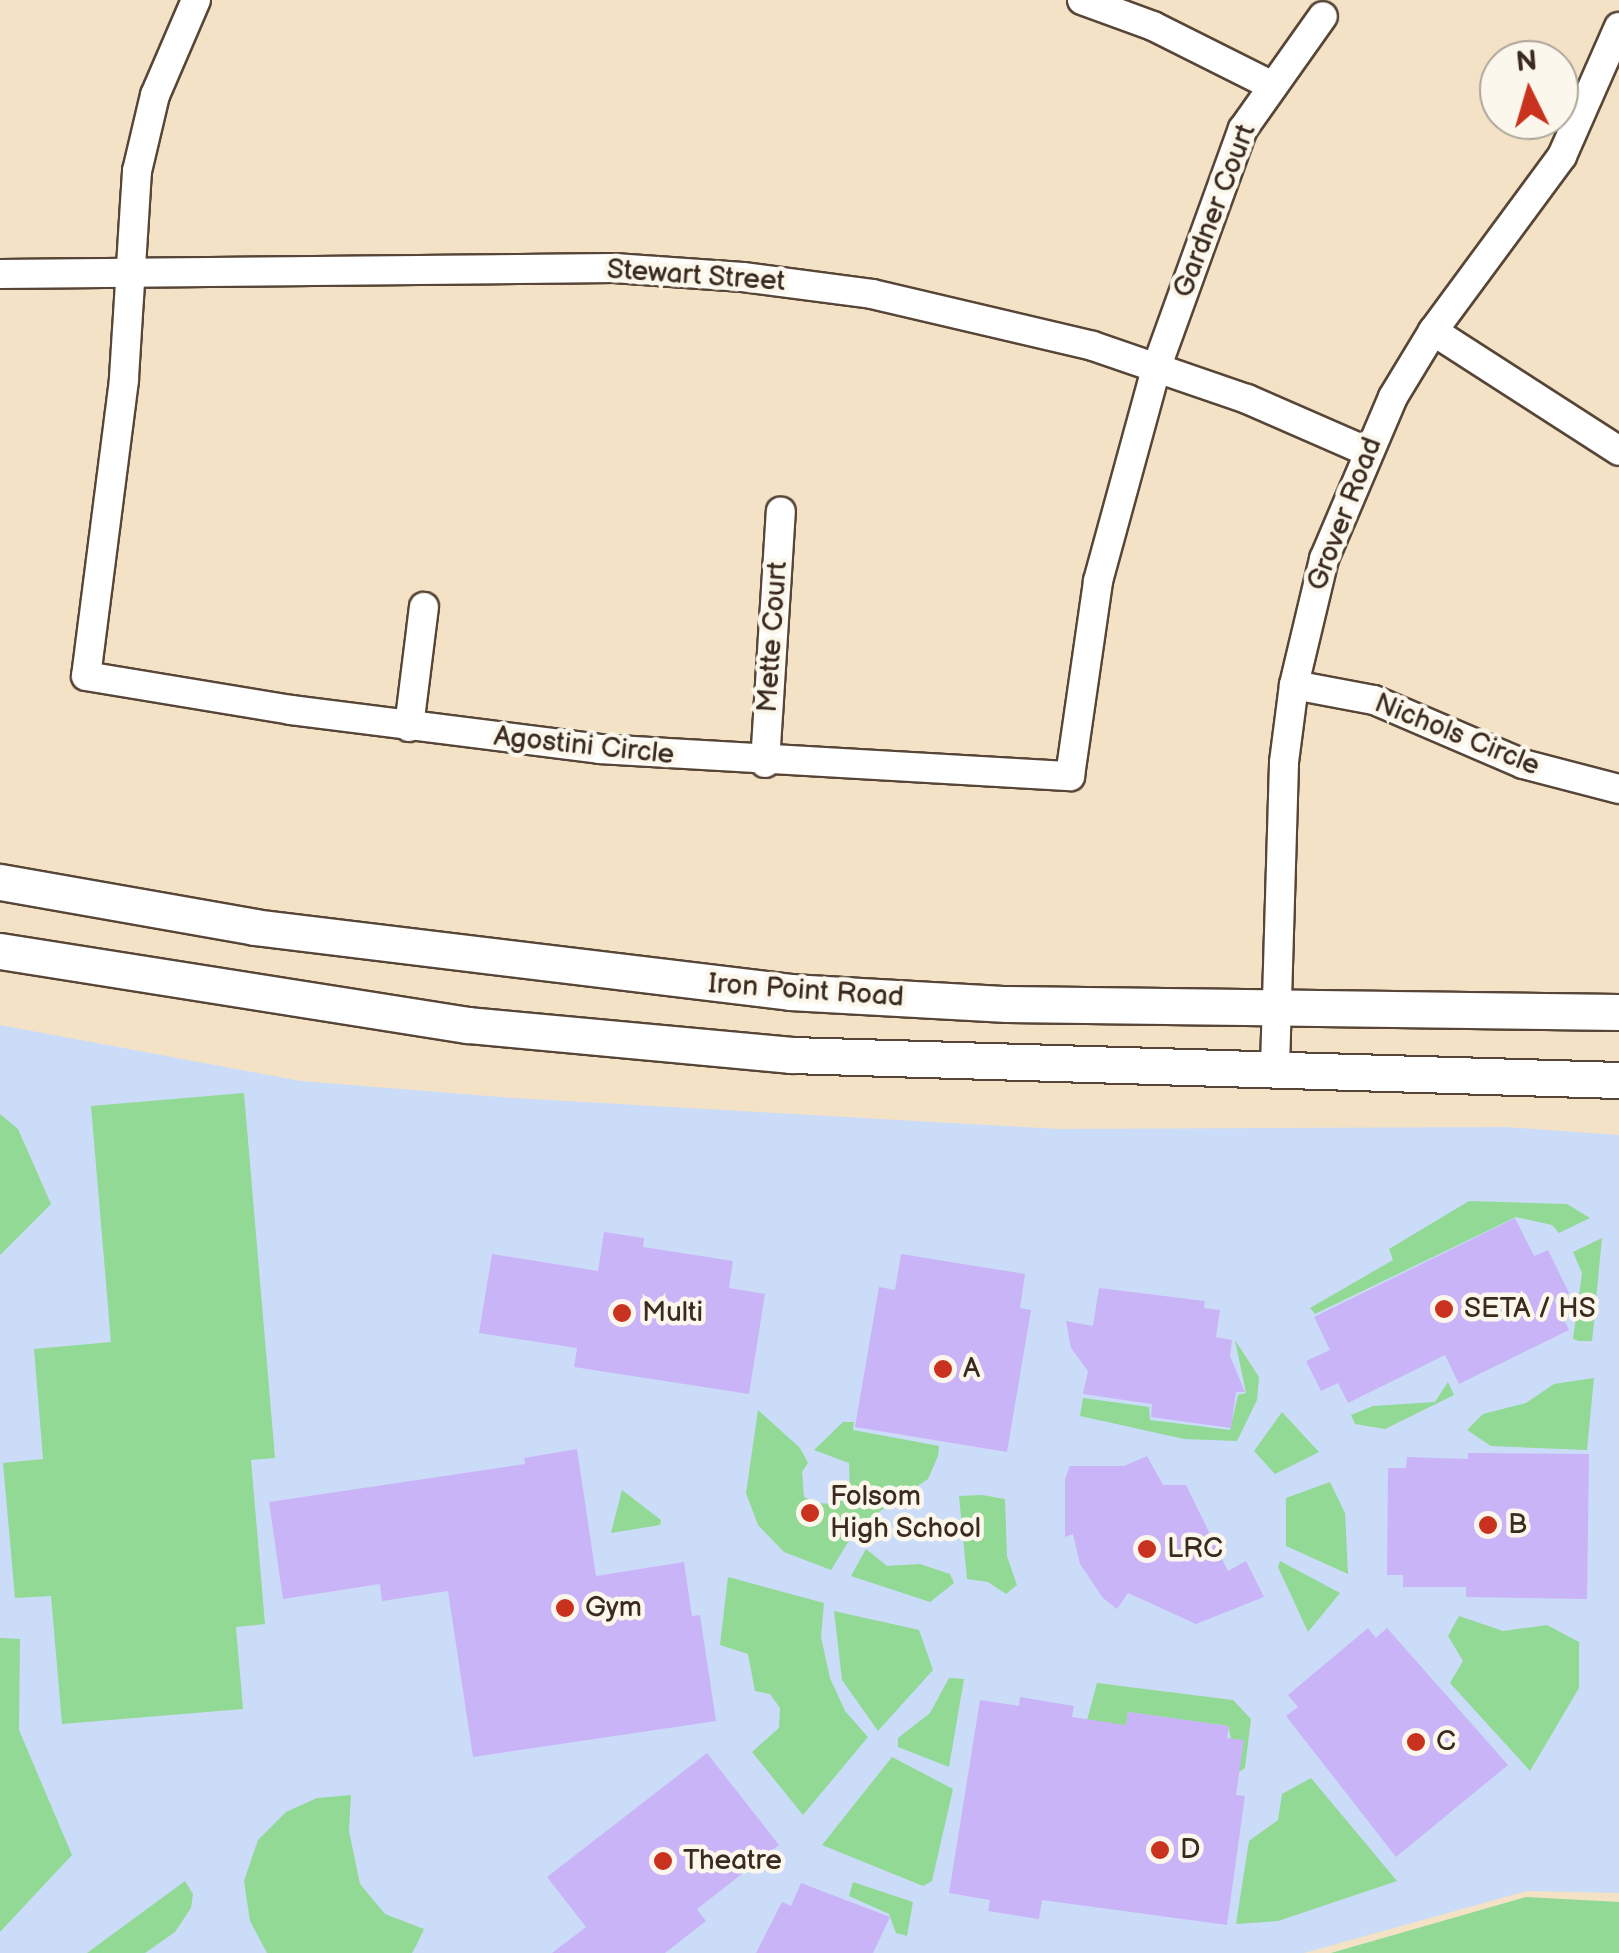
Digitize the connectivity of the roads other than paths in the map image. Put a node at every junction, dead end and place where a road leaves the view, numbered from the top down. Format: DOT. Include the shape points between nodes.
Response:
graph roads {
  1 [pos="196,0"];
  2 [pos="1082,0"];
  3 [pos="1323,16"];
  4 [pos="1619,27"];
  5 [pos="1269,84"];
  6 [pos="1610,85"];
  7 [pos="129,273"];
  8 [pos="0,274"];
  9 [pos="1433,332"];
  10 [pos="1157,366"];
  11 [pos="1366,451"];
  12 [pos="1619,451"];
  13 [pos="782,512"];
  14 [pos="424,606"];
  15 [pos="1294,685"];
  16 [pos="409,727"];
  17 [pos="764,763"];
  18 [pos="1619,789"];
  19 [pos="0,882"];
  20 [pos="0,951"];
  21 [pos="1274,1006"];
  22 [pos="1619,1012"];
  23 [pos="1275,1066"];
  24 [pos="1619,1080"];
  1 -- 7 [label="street" via="144,132"];
  2 -- 5 [label="street" via="1153,26"];
  3 -- 5 [label="street, Gardner Court"];
  4 -- 6 [label="street, Grover Road"];
  5 -- 10 [label="street, Gardner Court" via="1222,176"];
  6 -- 9 [label="street, Grover Road"];
  7 -- 8 [label="street, Stewart Street"];
  7 -- 10 [label="street, Stewart Street" via="614,268 744,277 1000,320"];
  7 -- 16 [label="street, Agostini Circle" via="124,380 86,676"];
  9 -- 11 [label="street, Grover Road"];
  9 -- 12 [label="street"];
  10 -- 11 [label="street, Stewart Street"];
  10 -- 17 [label="street, Agostini Circle" via="1098,581 1070,776"];
  11 -- 15 [label="street, Grover Road" via="1324,559"];
  13 -- 17 [label="street, Mette Court"];
  14 -- 16 [label="street"];
  15 -- 18 [label="street, Nichols Circle" via="1374,700 1523,764"];
  15 -- 21 [label="street, Grover Road" via="1284,762"];
  16 -- 17 [label="street, Agostini Circle"];
  19 -- 21 [label="main road, Iron Point Road" via="254,927 790,992 1007,1004"];
  20 -- 23 [label="main road" via="253,996 575,1037 1007,1065"];
  21 -- 22 [label="main road, Iron Point Road"];
  21 -- 23 [label="street, Grover Road"];
  23 -- 24 [label="main road"];
}
